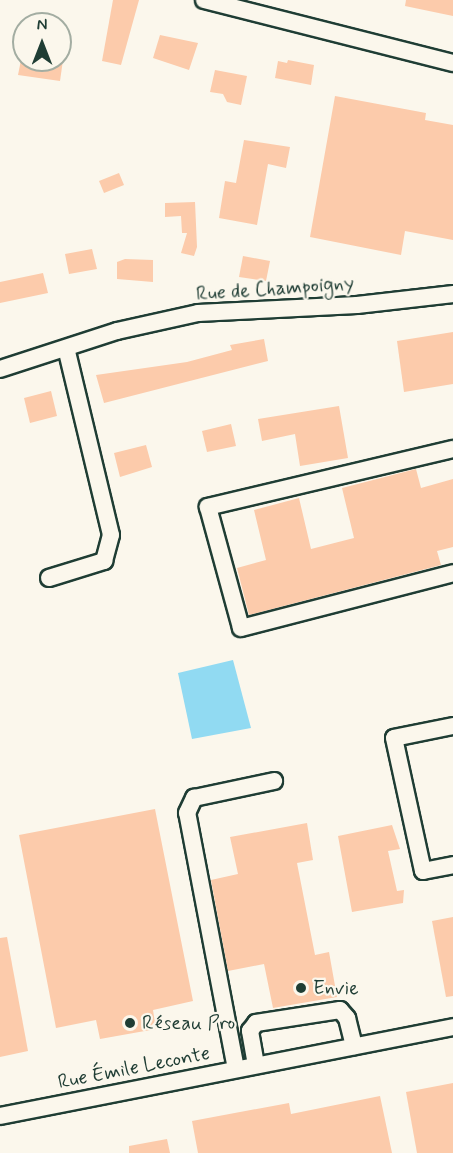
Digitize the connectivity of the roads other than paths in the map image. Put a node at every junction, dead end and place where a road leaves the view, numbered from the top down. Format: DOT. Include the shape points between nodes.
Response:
graph roads {
  1 [pos="204,0"];
  2 [pos="453,63"];
  3 [pos="453,294"];
  4 [pos="66,348"];
  5 [pos="0,369"];
  6 [pos="453,449"];
  7 [pos="453,573"];
  8 [pos="49,578"];
  9 [pos="453,726"];
  10 [pos="274,781"];
  11 [pos="453,865"];
  12 [pos="453,1027"];
  13 [pos="354,1046"];
  14 [pos="256,1065"];
  15 [pos="236,1069"];
  16 [pos="0,1116"];
  1 -- 2 [label="street"];
  3 -- 4 [label="street, Rue de Champoigny" via="357,306 198,313 135,326"];
  4 -- 5 [label="street, Rue de Champoigny"];
  4 -- 8 [label="street" via="111,535 104,561"];
  6 -- 7 [label="street" via="208,507 241,628"];
  9 -- 11 [label="street" via="394,738 423,871"];
  10 -- 15 [label="street" via="194,798 187,813"];
  12 -- 13 [label="street, Rue Émile Leconte"];
  13 -- 14 [label="street, Rue Émile Leconte"];
  13 -- 14 [label="street" via="347,1018 340,1010 256,1023 250,1031"];
  14 -- 15 [label="street, Rue Émile Leconte"];
  15 -- 16 [label="street, Rue Émile Leconte"];
}
